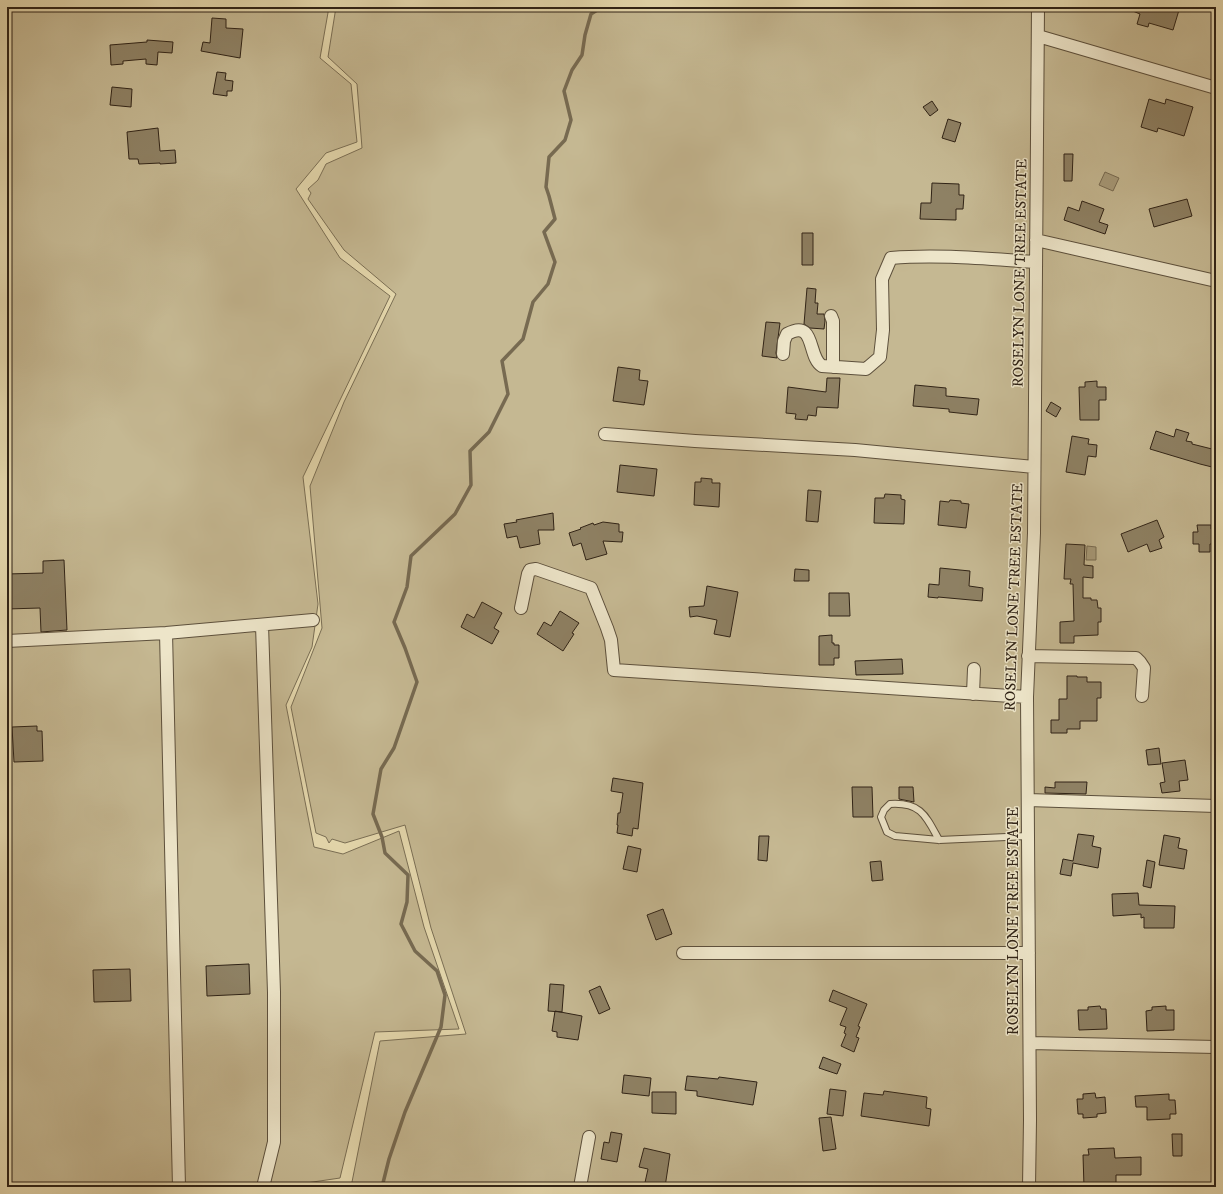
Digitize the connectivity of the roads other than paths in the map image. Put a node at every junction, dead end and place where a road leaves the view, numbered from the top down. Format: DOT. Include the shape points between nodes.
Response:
graph roads {
  1 [pos="1038,7"];
  2 [pos="1038,36"];
  3 [pos="1216,88"];
  4 [pos="1036,240"];
  5 [pos="1036,262"];
  6 [pos="1216,281"];
  7 [pos="831,316"];
  8 [pos="783,354"];
  9 [pos="833,367"];
  10 [pos="605,434"];
  11 [pos="1034,467"];
  12 [pos="521,608"];
  13 [pos="313,620"];
  14 [pos="262,625"];
  15 [pos="166,633"];
  16 [pos="7,642"];
  17 [pos="1028,656"];
  18 [pos="974,669"];
  19 [pos="973,694"];
  20 [pos="1142,696"];
  21 [pos="1027,697"];
  22 [pos="1028,800"];
  23 [pos="1216,806"];
  24 [pos="1028,836"];
  25 [pos="939,840"];
  26 [pos="683,953"];
  27 [pos="1029,953"];
  28 [pos="1030,1043"];
  29 [pos="1216,1047"];
  30 [pos="588,1137"];
  31 [pos="179,1187"];
  32 [pos="263,1187"];
  33 [pos="580,1187"];
  34 [pos="1029,1187"];
  1 -- 2 [label="street, ROSELYN LONE TREE ESTATE"];
  2 -- 3 [label="street"];
  2 -- 4 [label="street, ROSELYN LONE TREE ESTATE"];
  4 -- 5 [label="street, ROSELYN LONE TREE ESTATE"];
  4 -- 6 [label="street"];
  5 -- 9 [label="street" via="936,256 891,258 882,279 883,330 880,357 866,369"];
  5 -- 11 [label="street, ROSELYN LONE TREE ESTATE"];
  7 -- 9 [label="street" via="834,321"];
  8 -- 9 [label="street" via="787,334 800,329 808,337 819,364"];
  10 -- 11 [label="street" via="855,450"];
  11 -- 17 [label="street, ROSELYN LONE TREE ESTATE" via="1034,533"];
  12 -- 19 [label="street" via="530,570 536,569 591,588 608,628 614,670"];
  13 -- 14 [label="street"];
  14 -- 15 [label="street"];
  14 -- 32 [label="street" via="274,992 274,1142"];
  15 -- 16 [label="street"];
  15 -- 31 [label="street"];
  17 -- 20 [label="street" via="1136,658 1144,668"];
  17 -- 21 [label="street, ROSELYN LONE TREE ESTATE"];
  18 -- 19 [label="street"];
  19 -- 21 [label="street"];
  21 -- 22 [label="street, ROSELYN LONE TREE ESTATE"];
  22 -- 23 [label="street"];
  22 -- 24 [label="street, ROSELYN LONE TREE ESTATE"];
  24 -- 25 [label="lane"];
  24 -- 27 [label="street, ROSELYN LONE TREE ESTATE"];
  25 -- 25 [label="lane" via="895,836 887,832 881,817 884,810 890,804 899,803 919,809"];
  26 -- 27 [label="street"];
  27 -- 28 [label="street, ROSELYN LONE TREE ESTATE"];
  28 -- 29 [label="street"];
  28 -- 34 [label="street, ROSELYN LONE TREE ESTATE"];
  30 -- 33 [label="street"];
}
